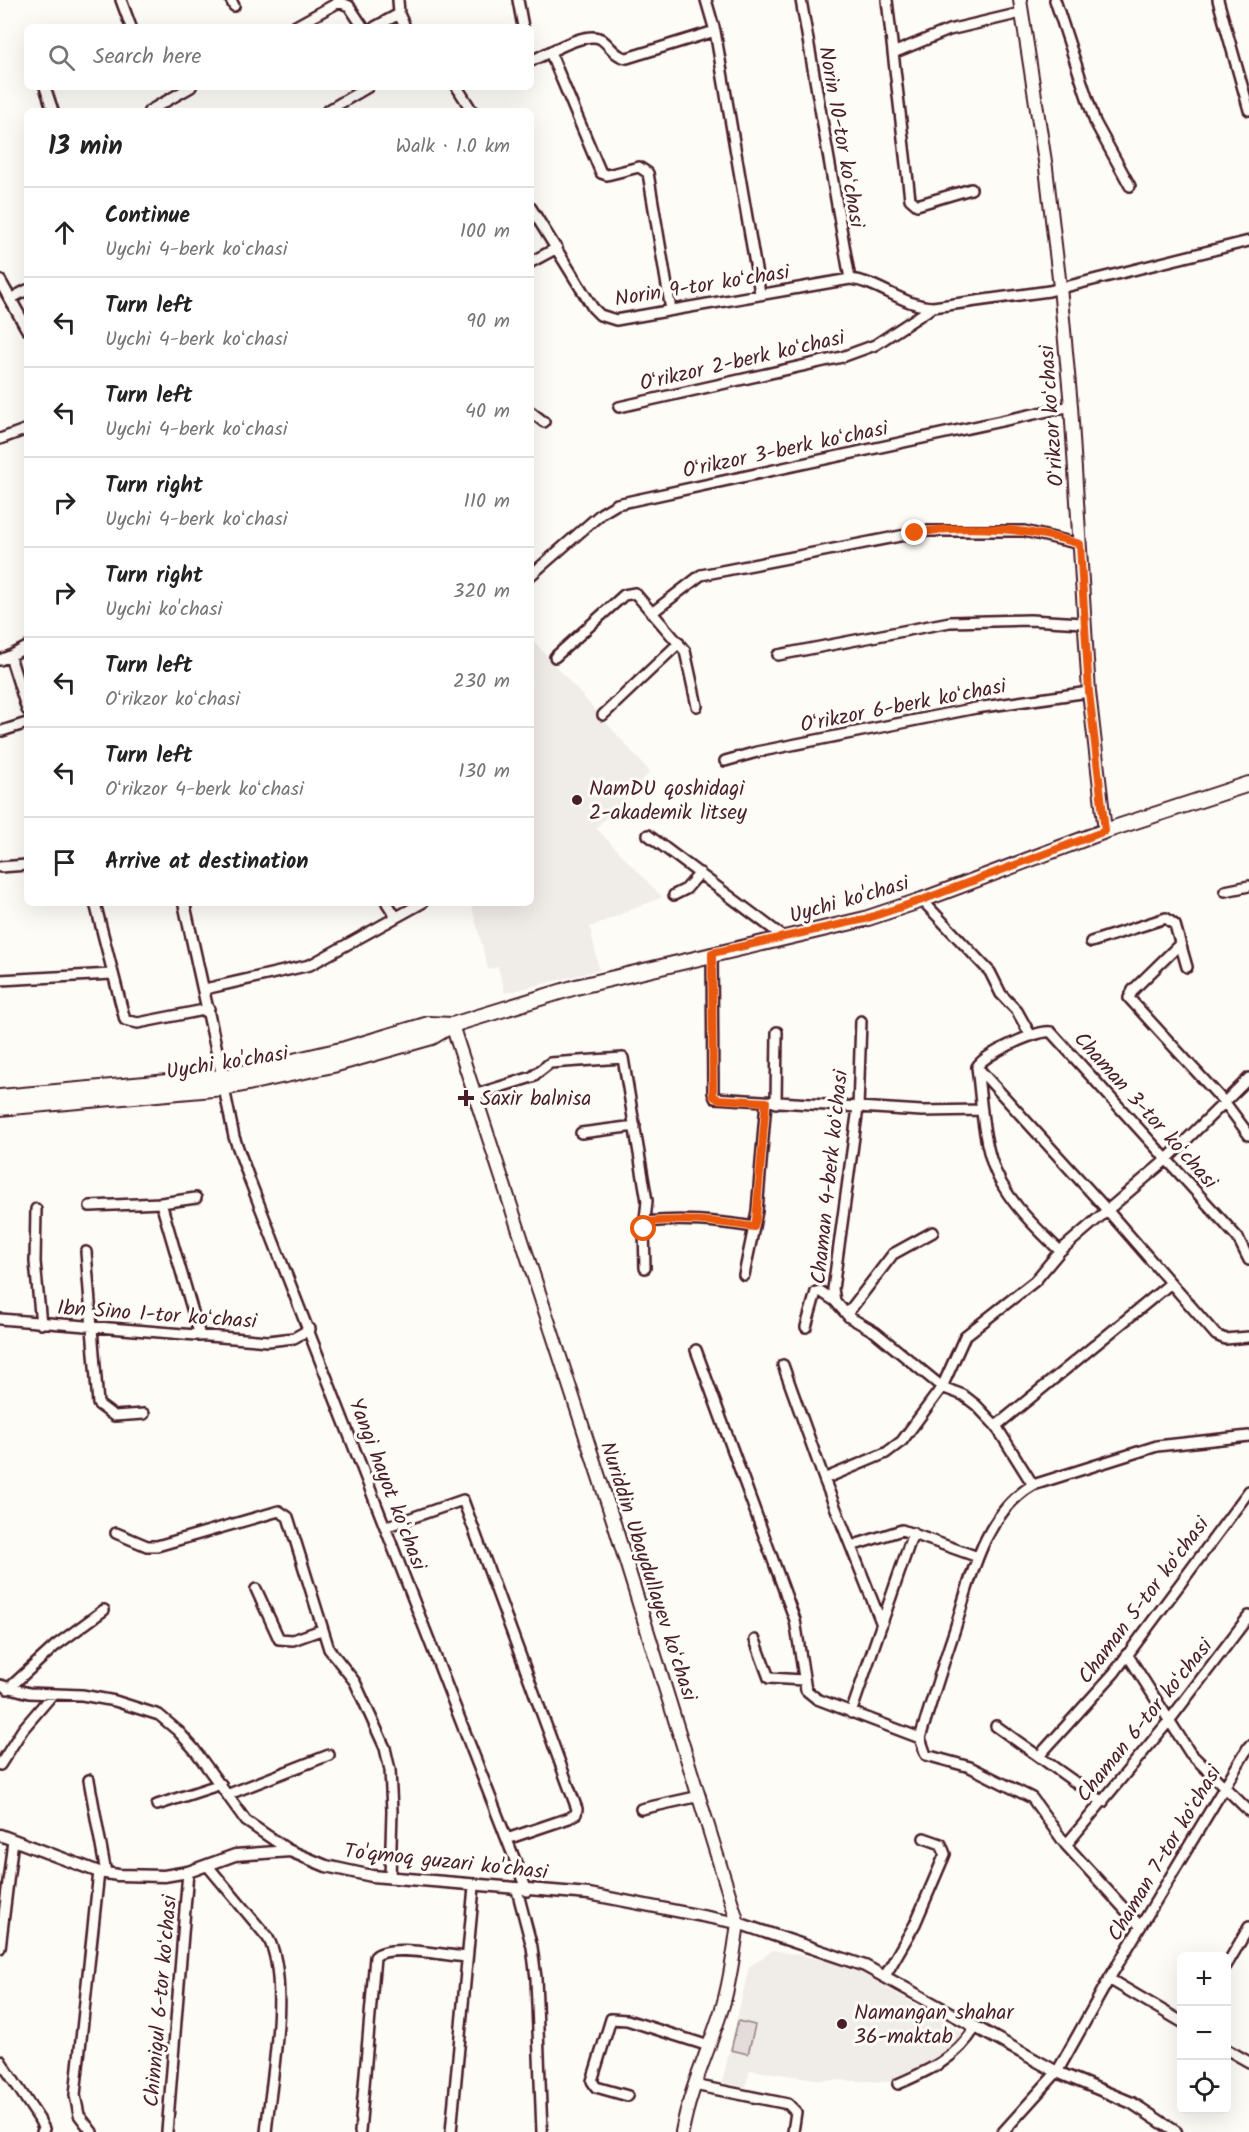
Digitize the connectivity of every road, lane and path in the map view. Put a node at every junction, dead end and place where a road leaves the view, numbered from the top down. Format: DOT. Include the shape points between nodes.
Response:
graph roads {
  1 [pos="121,0"];
  2 [pos="398,0"];
  3 [pos="518,0"];
  4 [pos="706,0"];
  5 [pos="801,0"];
  6 [pos="887,0"];
  7 [pos="1020,0"];
  8 [pos="1055,0"];
  9 [pos="1218,0"];
  10 [pos="1021,13"];
  11 [pos="399,14"];
  12 [pos="130,24"];
  13 [pos="299,24"];
  14 [pos="361,24"];
  15 [pos="381,24"];
  16 [pos="404,24"];
  17 [pos="522,24"];
  18 [pos="716,31"];
  19 [pos="550,52"];
  20 [pos="893,53"];
  21 [pos="534,60"];
  22 [pos="46,90"];
  23 [pos="186,90"];
  24 [pos="363,90"];
  25 [pos="459,90"];
  26 [pos="52,108"];
  27 [pos="154,108"];
  28 [pos="332,108"];
  29 [pos="470,108"];
  30 [pos="1249,110"];
  31 [pos="1130,186"];
  32 [pos="971,189"];
  33 [pos="534,213"];
  34 [pos="1249,241"];
  35 [pos="557,248"];
  36 [pos="534,260"];
  37 [pos="850,279"];
  38 [pos="0,281"];
  39 [pos="1060,287"];
  40 [pos="24,292"];
  41 [pos="760,293"];
  42 [pos="10,299"];
  43 [pos="933,307"];
  44 [pos="671,310"];
  45 [pos="24,325"];
  46 [pos="1071,406"];
  47 [pos="619,407"];
  48 [pos="534,414"];
  49 [pos="544,422"];
  50 [pos="24,430"];
  51 [pos="0,439"];
  52 [pos="1080,544"];
  53 [pos="534,572"];
  54 [pos="653,612"];
  55 [pos="1083,623"];
  56 [pos="679,643"];
  57 [pos="24,649"];
  58 [pos="10,656"];
  59 [pos="778,656"];
  60 [pos="555,657"];
  61 [pos="0,660"];
  62 [pos="1089,692"];
  63 [pos="24,700"];
  64 [pos="698,706"];
  65 [pos="603,715"];
  66 [pos="24,724"];
  67 [pos="2,731"];
  68 [pos="725,761"];
  69 [pos="1249,784"];
  70 [pos="1105,831"];
  71 [pos="648,835"];
  72 [pos="24,865"];
  73 [pos="0,867"];
  74 [pos="700,873"];
  75 [pos="1249,886"];
  76 [pos="1225,891"];
  77 [pos="674,895"];
  78 [pos="922,900"];
  79 [pos="96,906"];
  80 [pos="185,906"];
  81 [pos="389,906"];
  82 [pos="416,906"];
  83 [pos="396,917"];
  84 [pos="785,938"];
  85 [pos="1091,942"];
  86 [pos="1180,944"];
  87 [pos="712,953"];
  88 [pos="1187,966"];
  89 [pos="112,974"];
  90 [pos="0,980"];
  91 [pos="205,989"];
  92 [pos="209,1009"];
  93 [pos="861,1021"];
  94 [pos="452,1025"];
  95 [pos="777,1032"];
  96 [pos="1031,1036"];
  97 [pos="977,1067"];
  98 [pos="1249,1078"];
  99 [pos="224,1082"];
  100 [pos="474,1095"];
  101 [pos="0,1097"];
  102 [pos="771,1102"];
  103 [pos="1226,1104"];
  104 [pos="0,1108"];
  105 [pos="858,1108"];
  106 [pos="982,1110"];
  107 [pos="635,1126"];
  108 [pos="581,1132"];
  109 [pos="1249,1135"];
  110 [pos="1167,1159"];
  111 [pos="196,1198"];
  112 [pos="161,1203"];
  113 [pos="90,1206"];
  114 [pos="36,1209"];
  115 [pos="1108,1211"];
  116 [pos="645,1222"];
  117 [pos="754,1227"];
  118 [pos="933,1232"];
  119 [pos="1060,1251"];
  120 [pos="86,1252"];
  121 [pos="1249,1258"];
  122 [pos="645,1268"];
  123 [pos="744,1275"];
  124 [pos="1171,1283"];
  125 [pos="835,1301"];
  126 [pos="848,1314"];
  127 [pos="0,1319"];
  128 [pos="41,1324"];
  129 [pos="806,1327"];
  130 [pos="94,1329"];
  131 [pos="310,1329"];
  132 [pos="200,1336"];
  133 [pos="1249,1337"];
  134 [pos="696,1350"];
  135 [pos="783,1365"];
  136 [pos="942,1387"];
  137 [pos="144,1414"];
  138 [pos="996,1426"];
  139 [pos="1249,1436"];
  140 [pos="824,1479"];
  141 [pos="1033,1485"];
  142 [pos="1249,1491"];
  143 [pos="385,1527"];
  144 [pos="117,1533"];
  145 [pos="913,1533"];
  146 [pos="851,1546"];
  147 [pos="978,1557"];
  148 [pos="256,1589"];
  149 [pos="104,1610"];
  150 [pos="1249,1616"];
  151 [pos="881,1622"];
  152 [pos="321,1630"];
  153 [pos="755,1640"];
  154 [pos="1127,1654"];
  155 [pos="803,1680"];
  156 [pos="4,1687"];
  157 [pos="52,1695"];
  158 [pos="851,1713"];
  159 [pos="1169,1721"];
  160 [pos="996,1726"];
  161 [pos="920,1738"];
  162 [pos="1249,1746"];
  163 [pos="329,1755"];
  164 [pos="1039,1756"];
  165 [pos="0,1765"];
  166 [pos="89,1780"];
  167 [pos="221,1784"];
  168 [pos="1224,1788"];
  169 [pos="229,1794"];
  170 [pos="700,1796"];
  171 [pos="1103,1802"];
  172 [pos="157,1805"];
  173 [pos="641,1809"];
  174 [pos="1249,1811"];
  175 [pos="0,1835"];
  176 [pos="924,1838"];
  177 [pos="507,1839"];
  178 [pos="13,1840"];
  179 [pos="1066,1845"];
  180 [pos="291,1851"];
  181 [pos="207,1865"];
  182 [pos="188,1872"];
  183 [pos="103,1873"];
  184 [pos="390,1878"];
  185 [pos="474,1887"];
  186 [pos="522,1891"];
  187 [pos="738,1923"];
  188 [pos="1140,1926"];
  189 [pos="1249,1927"];
  190 [pos="0,1948"];
  191 [pos="466,1957"];
  192 [pos="1231,1959"];
  193 [pos="885,1976"];
  194 [pos="1109,1980"];
  195 [pos="1177,2019"];
  196 [pos="975,2028"];
  197 [pos="709,2046"];
  198 [pos="1231,2051"];
  199 [pos="0,2060"];
  200 [pos="1249,2062"];
  201 [pos="1057,2072"];
  202 [pos="898,2084"];
  203 [pos="694,2085"];
  204 [pos="628,2096"];
  205 [pos="42,2132"];
  206 [pos="92,2132"];
  207 [pos="167,2132"];
  208 [pos="266,2132"];
  209 [pos="360,2132"];
  210 [pos="451,2132"];
  211 [pos="543,2132"];
  212 [pos="682,2132"];
  213 [pos="793,2132"];
  214 [pos="1003,2132"];
  215 [pos="1176,2132"];
  1 -- 12 [label="street"];
  2 -- 11 [label="street"];
  3 -- 17 [label="street"];
  4 -- 18 [label="street"];
  5 -- 37 [label="street, Norin 10-tor koʻchasi"];
  6 -- 20 [label="street"];
  7 -- 10 [label="main road, Oʻrikzor koʻchasi"];
  8 -- 31 [label="street" via="1095,122"];
  9 -- 30 [label="street"];
  10 -- 20 [label="street" via="949,30"];
  10 -- 39 [label="main road, Oʻrikzor koʻchasi"];
  11 -- 15 [label="street"];
  11 -- 16 [label="street"];
  13 -- 14 [label="street" via="339,2 349,6"];
  18 -- 19 [label="street" via="627,58 590,36"];
  18 -- 41 [label="street"];
  19 -- 21 [label="street"];
  19 -- 44 [label="street" via="601,173 639,167 648,173"];
  20 -- 32 [label="street" via="912,203 921,204"];
  22 -- 26 [label="street"];
  23 -- 27 [label="street"];
  24 -- 28 [label="street"];
  25 -- 29 [label="street"];
  33 -- 35 [label="street, Norin 9-tor koʻchasi"];
  34 -- 39 [label="street"];
  35 -- 36 [label="street"];
  35 -- 44 [label="street, Norin 9-tor koʻchasi" via="600,315 616,320"];
  37 -- 41 [label="street, Norin 9-tor koʻchasi"];
  37 -- 43 [label="street, Norin 9-tor koʻchasi" via="866,281 919,306"];
  38 -- 42 [label="street"];
  39 -- 43 [label="street" via="1035,294"];
  39 -- 46 [label="main road, Oʻrikzor koʻchasi"];
  40 -- 42 [label="street"];
  41 -- 44 [label="street, Norin 9-tor koʻchasi"];
  42 -- 45 [label="street"];
  43 -- 47 [label="street, Oʻrikzor 2-berk koʻchasi" via="875,345 842,357"];
  46 -- 52 [label="main road, Oʻrikzor koʻchasi"];
  46 -- 53 [label="street, Oʻrikzor 3-berk koʻchasi" via="617,504"];
  48 -- 49 [label="street"];
  50 -- 51 [label="street"];
  52 -- 54 [label="street" via="1024,531 926,531 701,575"];
  52 -- 55 [label="main road, Oʻrikzor koʻchasi"];
  54 -- 56 [label="street"];
  54 -- 60 [label="street" via="636,593 628,592"];
  55 -- 59 [label="street" via="966,620"];
  55 -- 62 [label="main road, Oʻrikzor koʻchasi"];
  56 -- 64 [label="street"];
  56 -- 65 [label="street"];
  57 -- 58 [label="street"];
  58 -- 61 [label="street"];
  58 -- 63 [label="street"];
  62 -- 68 [label="street, Oʻrikzor 6-berk koʻchasi" via="976,708"];
  62 -- 70 [label="main road, Oʻrikzor koʻchasi"];
  66 -- 67 [label="street"];
  69 -- 70 [label="main road, Uychi ko'chasi"];
  70 -- 78 [label="main road, Uychi ko'chasi"];
  71 -- 74 [label="street"];
  72 -- 73 [label="street"];
  74 -- 77 [label="street" via="686,889"];
  74 -- 84 [label="street"];
  75 -- 76 [label="street"];
  78 -- 84 [label="main road, Uychi ko'chasi" via="865,919"];
  78 -- 96 [label="street" via="990,972"];
  79 -- 89 [label="street"];
  80 -- 91 [label="street"];
  81 -- 83 [label="street"];
  82 -- 83 [label="street"];
  83 -- 91 [label="street" via="310,965"];
  84 -- 87 [label="main road, Uychi ko'chasi"];
  85 -- 86 [label="street" via="1166,918 1174,925"];
  86 -- 88 [label="street"];
  86 -- 103 [label="street" via="1133,990 1130,999"];
  87 -- 94 [label="main road, Uychi ko'chasi" via="576,987"];
  87 -- 102 [label="street" via="713,1096"];
  89 -- 90 [label="street"];
  89 -- 92 [label="street" via="122,1014 130,1023"];
  91 -- 92 [label="street"];
  92 -- 99 [label="street"];
  93 -- 105 [label="street, Chaman 4-berk koʻchasi"];
  94 -- 99 [label="main road, Uychi ko'chasi" via="432,1037 333,1065"];
  94 -- 100 [label="main road, Nuriddin Ubaydullayev koʻchasi"];
  95 -- 102 [label="street"];
  96 -- 97 [label="street" via="982,1060"];
  96 -- 110 [label="street, Chaman 3-tor koʻchasi" via="1047,1031 1056,1036"];
  97 -- 106 [label="street"];
  97 -- 115 [label="street"];
  98 -- 103 [label="street"];
  99 -- 101 [label="main road, Uychi ko'chasi"];
  99 -- 104 [label="main road, Uychi ko'chasi"];
  99 -- 131 [label="street, Yangi hayot koʻchasi" via="234,1137"];
  100 -- 107 [label="street" via="532,1077 550,1063 620,1056 625,1060"];
  100 -- 170 [label="main road, Nuriddin Ubaydullayev koʻchasi"];
  102 -- 105 [label="street"];
  102 -- 117 [label="street"];
  103 -- 109 [label="street"];
  103 -- 110 [label="street"];
  105 -- 106 [label="street"];
  105 -- 125 [label="street, Chaman 4-berk koʻchasi" via="833,1289"];
  106 -- 119 [label="street" via="996,1171 1033,1225"];
  107 -- 108 [label="street"];
  107 -- 116 [label="street" via="647,1201"];
  110 -- 115 [label="street"];
  110 -- 121 [label="street, Chaman 3-tor koʻchasi" via="1238,1238"];
  111 -- 112 [label="street"];
  112 -- 113 [label="street"];
  112 -- 132 [label="street"];
  114 -- 128 [label="street" via="35,1263"];
  115 -- 119 [label="street"];
  115 -- 124 [label="street"];
  116 -- 117 [label="street" via="711,1220"];
  116 -- 122 [label="street"];
  117 -- 123 [label="street"];
  118 -- 126 [label="street, Chaman 4-berk koʻchasi" via="893,1254"];
  119 -- 136 [label="street" via="1035,1281 965,1336"];
  120 -- 130 [label="street"];
  124 -- 133 [label="street" via="1216,1335 1225,1339"];
  124 -- 138 [label="street"];
  125 -- 126 [label="street, Chaman 4-berk koʻchasi"];
  125 -- 129 [label="street, Chaman 4-berk koʻchasi" via="817,1291"];
  126 -- 136 [label="street"];
  127 -- 128 [label="street, Ibn Sino 1-tor koʻchasi"];
  128 -- 130 [label="street, Ibn Sino 1-tor koʻchasi"];
  130 -- 132 [label="street, Ibn Sino 1-tor koʻchasi"];
  130 -- 137 [label="street" via="98,1404 114,1416"];
  131 -- 132 [label="street, Ibn Sino 1-tor koʻchasi" via="294,1338 268,1341"];
  131 -- 143 [label="street, Yangi hayot koʻchasi"];
  134 -- 155 [label="street" via="795,1620"];
  135 -- 140 [label="street"];
  136 -- 138 [label="street" via="963,1395"];
  136 -- 140 [label="street" via="895,1448"];
  138 -- 141 [label="street"];
  139 -- 141 [label="street" via="1157,1446"];
  140 -- 146 [label="street"];
  141 -- 147 [label="street" via="998,1518"];
  142 -- 154 [label="street, Chaman 5-tor koʻchasi"];
  143 -- 177 [label="street, Yangi hayot koʻchasi"];
  143 -- 177 [label="street" via="463,1500 577,1809 569,1818"];
  144 -- 152 [label="street" via="147,1546 157,1546 284,1512"];
  145 -- 146 [label="street" via="896,1530"];
  145 -- 147 [label="street"];
  145 -- 151 [label="street"];
  146 -- 151 [label="street"];
  147 -- 161 [label="street"];
  148 -- 152 [label="street" via="279,1639 293,1640"];
  149 -- 156 [label="street"];
  150 -- 159 [label="street, Chaman 6-tor koʻchasi"];
  151 -- 158 [label="street"];
  152 -- 184 [label="street" via="334,1659 355,1682 385,1748 392,1811"];
  153 -- 155 [label="street" via="769,1678"];
  154 -- 159 [label="street"];
  154 -- 164 [label="street, Chaman 5-tor koʻchasi"];
  155 -- 158 [label="street" via="810,1695"];
  156 -- 157 [label="street, To'qmoq guzari ko'chasi"];
  157 -- 165 [label="street" via="23,1729"];
  157 -- 167 [label="street, To'qmoq guzari ko'chasi" via="115,1701 159,1715 178,1731"];
  158 -- 161 [label="street"];
  159 -- 168 [label="street" via="1190,1753"];
  159 -- 171 [label="street, Chaman 6-tor koʻchasi"];
  160 -- 164 [label="street"];
  161 -- 179 [label="street" via="926,1755 970,1767 1032,1798"];
  162 -- 168 [label="street, Chaman 7-tor koʻchasi"];
  163 -- 169 [label="street"];
  164 -- 171 [label="street"];
  166 -- 183 [label="street"];
  167 -- 169 [label="street, To'qmoq guzari ko'chasi"];
  167 -- 172 [label="street"];
  168 -- 174 [label="street"];
  168 -- 188 [label="street, Chaman 7-tor koʻchasi"];
  169 -- 180 [label="street, To'qmoq guzari ko'chasi" via="246,1821"];
  170 -- 173 [label="street"];
  170 -- 187 [label="main road, Nuriddin Ubaydullayev koʻchasi"];
  171 -- 179 [label="street, Chaman 6-tor koʻchasi"];
  175 -- 178 [label="street"];
  176 -- 193 [label="street" via="941,1844 945,1854 915,1924"];
  177 -- 186 [label="street, Yangi hayot koʻchasi"];
  178 -- 183 [label="street"];
  178 -- 190 [label="street"];
  179 -- 188 [label="street"];
  180 -- 181 [label="street" via="246,1853"];
  180 -- 184 [label="street, To'qmoq guzari ko'chasi" via="326,1866"];
  181 -- 182 [label="street"];
  181 -- 208 [label="street" via="275,1950 279,1987"];
  182 -- 183 [label="street" via="141,1877"];
  182 -- 207 [label="street, Chinnigul 6-tor koʻchasi"];
  183 -- 206 [label="street" via="75,2095 79,2115"];
  184 -- 185 [label="street, To'qmoq guzari ko'chasi"];
  185 -- 186 [label="street, To'qmoq guzari ko'chasi"];
  185 -- 191 [label="street"];
  186 -- 187 [label="street, To'qmoq guzari ko'chasi" via="589,1894"];
  186 -- 211 [label="street, Yangi hayot koʻchasi" via="536,1978"];
  187 -- 193 [label="street, To'qmoq guzari ko'chasi" via="839,1956"];
  187 -- 197 [label="main road, Nuriddin Ubaydullayev koʻchasi" via="731,1972"];
  188 -- 194 [label="street, Chaman 7-tor koʻchasi"];
  189 -- 192 [label="street"];
  191 -- 209 [label="street" via="395,1950 382,1951 375,1957"];
  191 -- 210 [label="street"];
  193 -- 196 [label="street, To'qmoq guzari ko'chasi"];
  194 -- 195 [label="street"];
  194 -- 201 [label="street, Chaman 7-tor koʻchasi"];
  196 -- 201 [label="street, To'qmoq guzari ko'chasi"];
  196 -- 202 [label="street" via="962,2048 939,2065"];
  197 -- 203 [label="main road, Nuriddin Ubaydullayev koʻchasi"];
  197 -- 204 [label="street" via="627,2020 611,2019 592,2082 596,2087"];
  198 -- 200 [label="street"];
  199 -- 205 [label="street" via="39,2120"];
  201 -- 214 [label="street, Chaman 7-tor koʻchasi"];
  201 -- 215 [label="street, To'qmoq guzari ko'chasi" via="1132,2103"];
  203 -- 212 [label="main road, Nuriddin Ubaydullayev koʻchasi"];
  203 -- 213 [label="street" via="788,2104 796,2112"];
}
